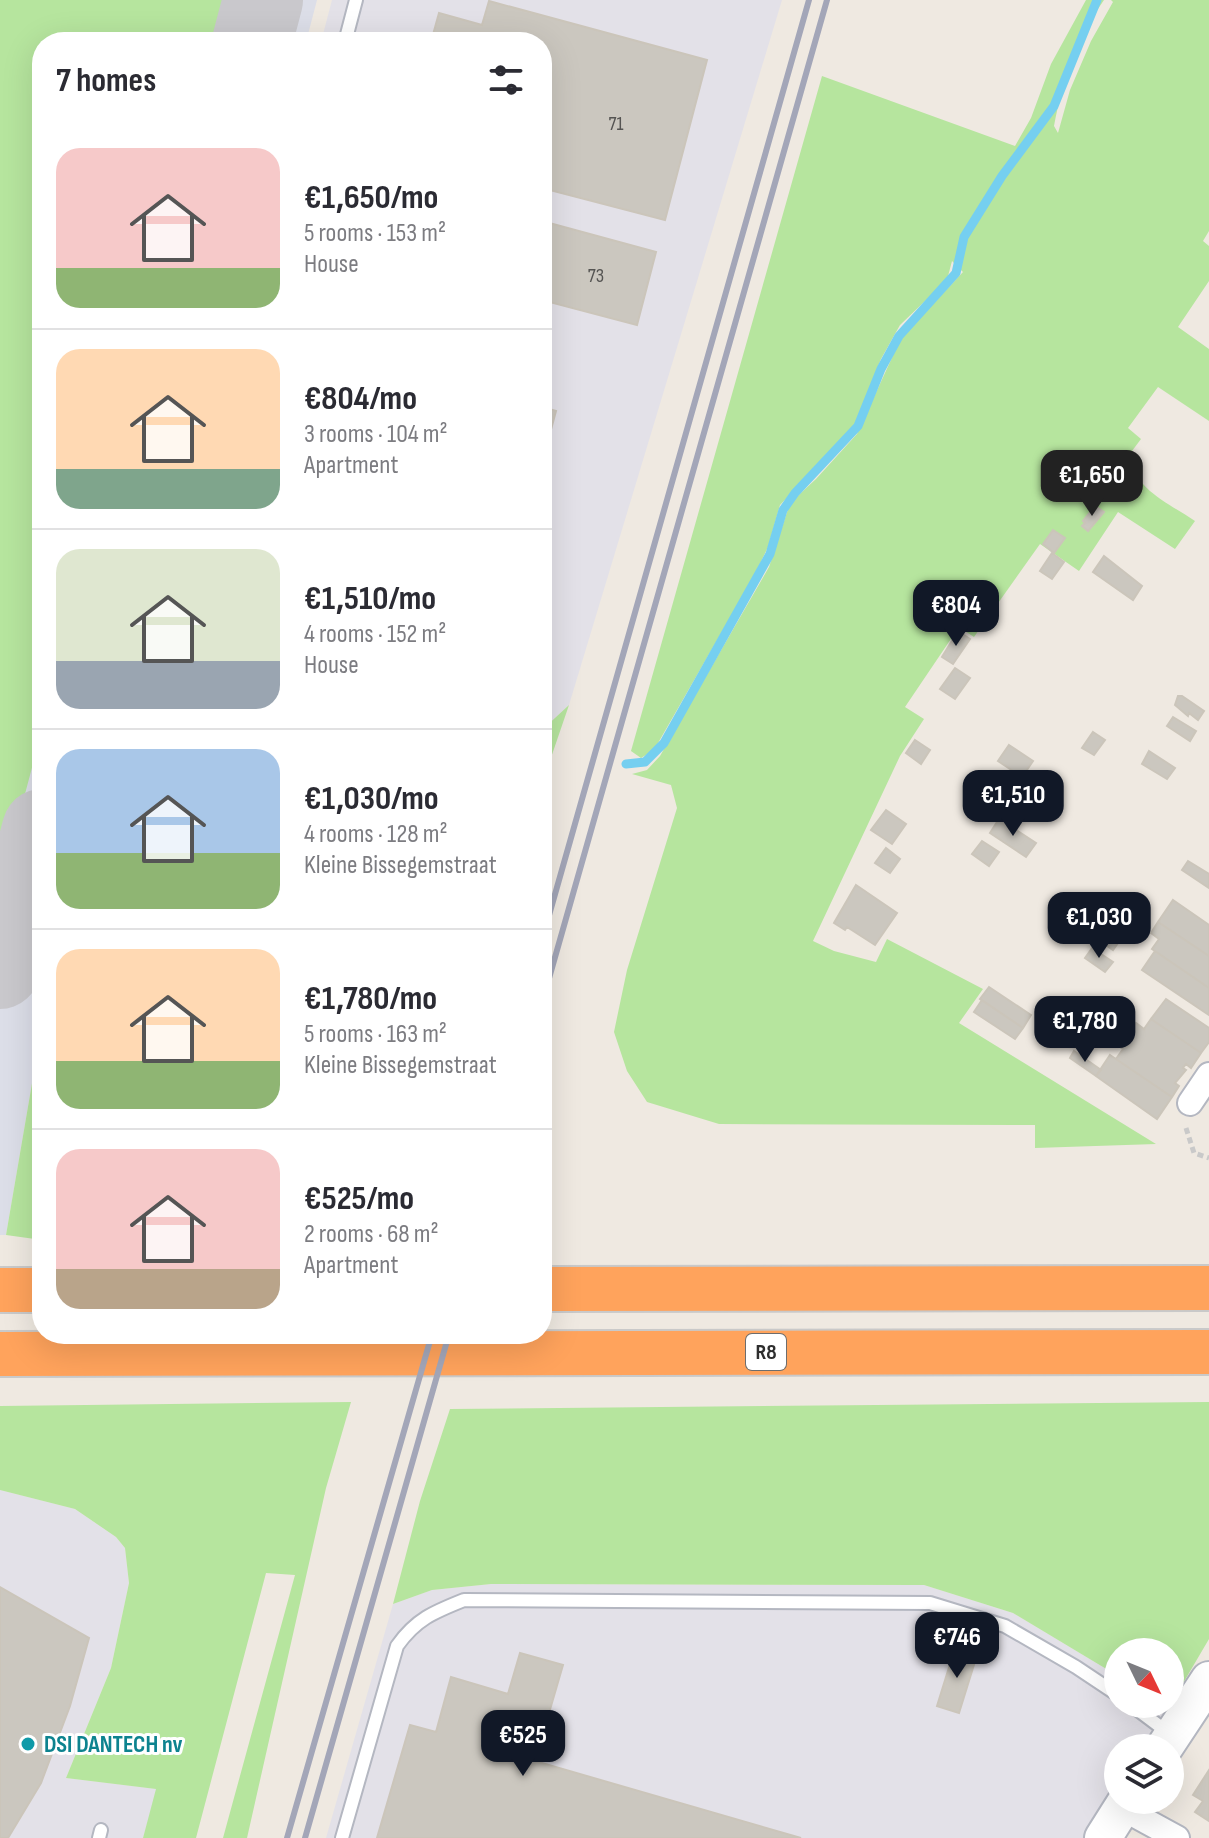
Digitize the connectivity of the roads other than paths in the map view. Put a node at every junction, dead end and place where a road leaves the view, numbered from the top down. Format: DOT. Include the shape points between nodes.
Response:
graph roads {
  1 [pos="356,0"];
  2 [pos="348,32"];
  3 [pos="1209,1075"];
  4 [pos="1190,1103"];
  5 [pos="1209,1288"];
  6 [pos="552,1289"];
  7 [pos="0,1290"];
  8 [pos="32,1290"];
  9 [pos="1209,1352"];
  10 [pos="0,1354"];
  11 [pos="1209,1680"];
  12 [pos="1104,1686"];
  13 [pos="1144,1718"];
  14 [pos="1160,1734"];
  15 [pos="1173,1734"];
  16 [pos="1117,1815"];
  17 [pos="342,1838"];
  18 [pos="1177,1838"];
  1 -- 2 [label="lane"];
  3 -- 4 [label="street"];
  5 -- 6 [label="highway"];
  7 -- 8 [label="highway"];
  9 -- 10 [label="highway, R8"];
  11 -- 15 [label="street"];
  12 -- 17 [label="lane" via="1005,1626 930,1603 464,1600 409,1629 397,1646"];
  13 -- 14 [label="lane"];
  16 -- 18 [label="street"];
}
